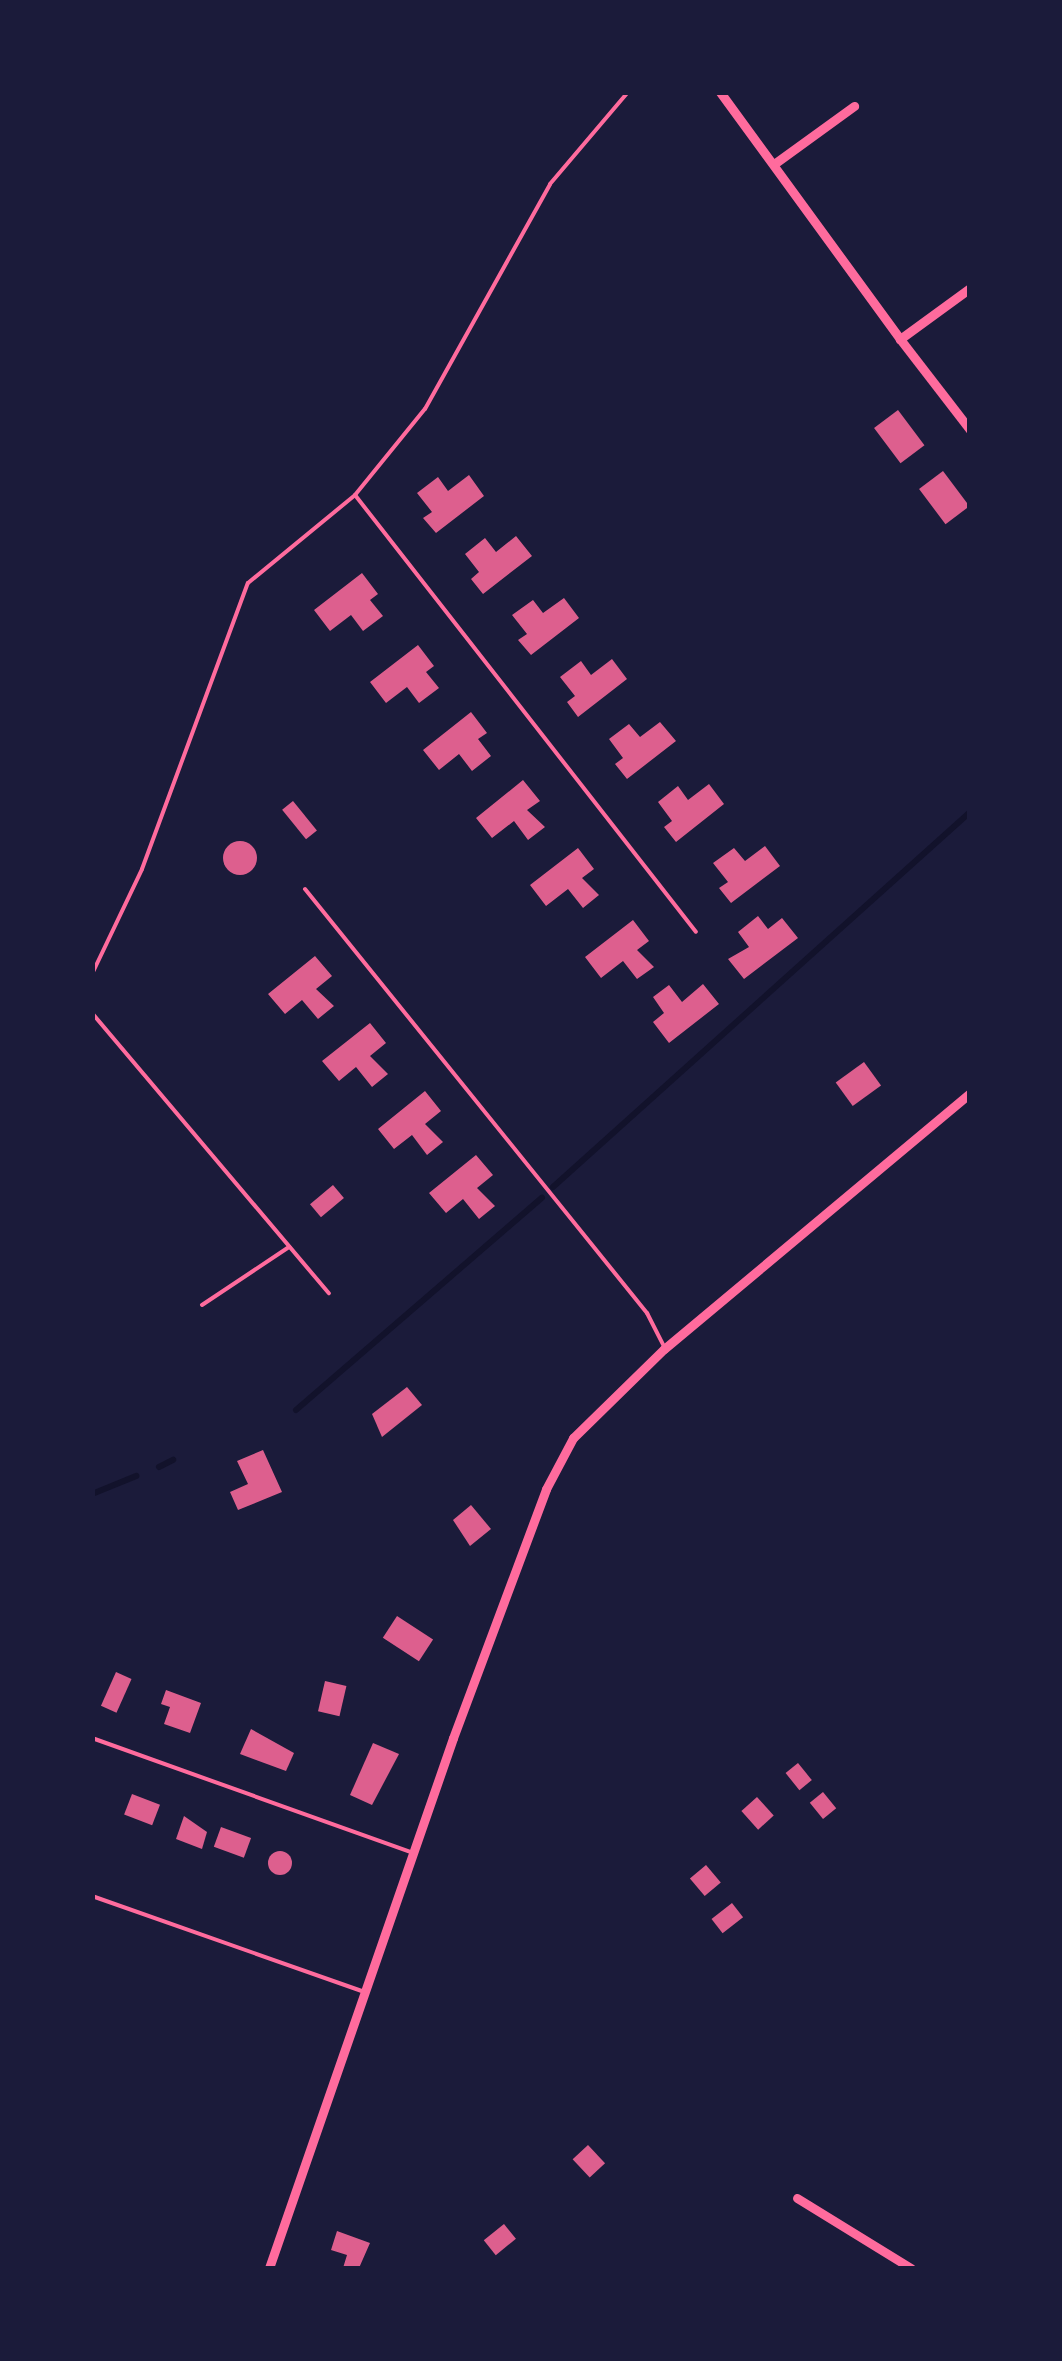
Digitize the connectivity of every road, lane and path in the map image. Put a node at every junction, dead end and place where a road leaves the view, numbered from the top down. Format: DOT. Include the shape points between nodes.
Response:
graph roads {
  1 [pos="628,92"];
  2 [pos="720,92"];
  3 [pos="854,106"];
  4 [pos="774,164"];
  5 [pos="970,288"];
  6 [pos="900,339"];
  7 [pos="970,430"];
  8 [pos="355,495"];
  9 [pos="305,890"];
  10 [pos="696,932"];
  11 [pos="92,974"];
  12 [pos="92,1013"];
  13 [pos="970,1093"];
  14 [pos="289,1247"];
  15 [pos="329,1293"];
  16 [pos="202,1305"];
  17 [pos="664,1349"];
  18 [pos="92,1738"];
  19 [pos="413,1854"];
  20 [pos="92,1896"];
  21 [pos="365,1992"];
  22 [pos="797,2198"];
  23 [pos="269,2268"];
  24 [pos="911,2268"];
  1 -- 8 [label="lane" via="550,184 424,409"];
  2 -- 4 [label="street"];
  3 -- 4 [label="street"];
  4 -- 6 [label="street"];
  5 -- 6 [label="street"];
  6 -- 7 [label="street"];
  8 -- 10 [label="lane"];
  8 -- 11 [label="lane" via="248,582 142,868"];
  9 -- 17 [label="lane" via="647,1313"];
  12 -- 14 [label="lane"];
  13 -- 17 [label="street"];
  14 -- 15 [label="lane"];
  14 -- 16 [label="lane"];
  17 -- 19 [label="street" via="585,1423 560,1460"];
  18 -- 19 [label="lane"];
  19 -- 21 [label="street"];
  20 -- 21 [label="lane"];
  21 -- 23 [label="street"];
  22 -- 24 [label="street"];
}
